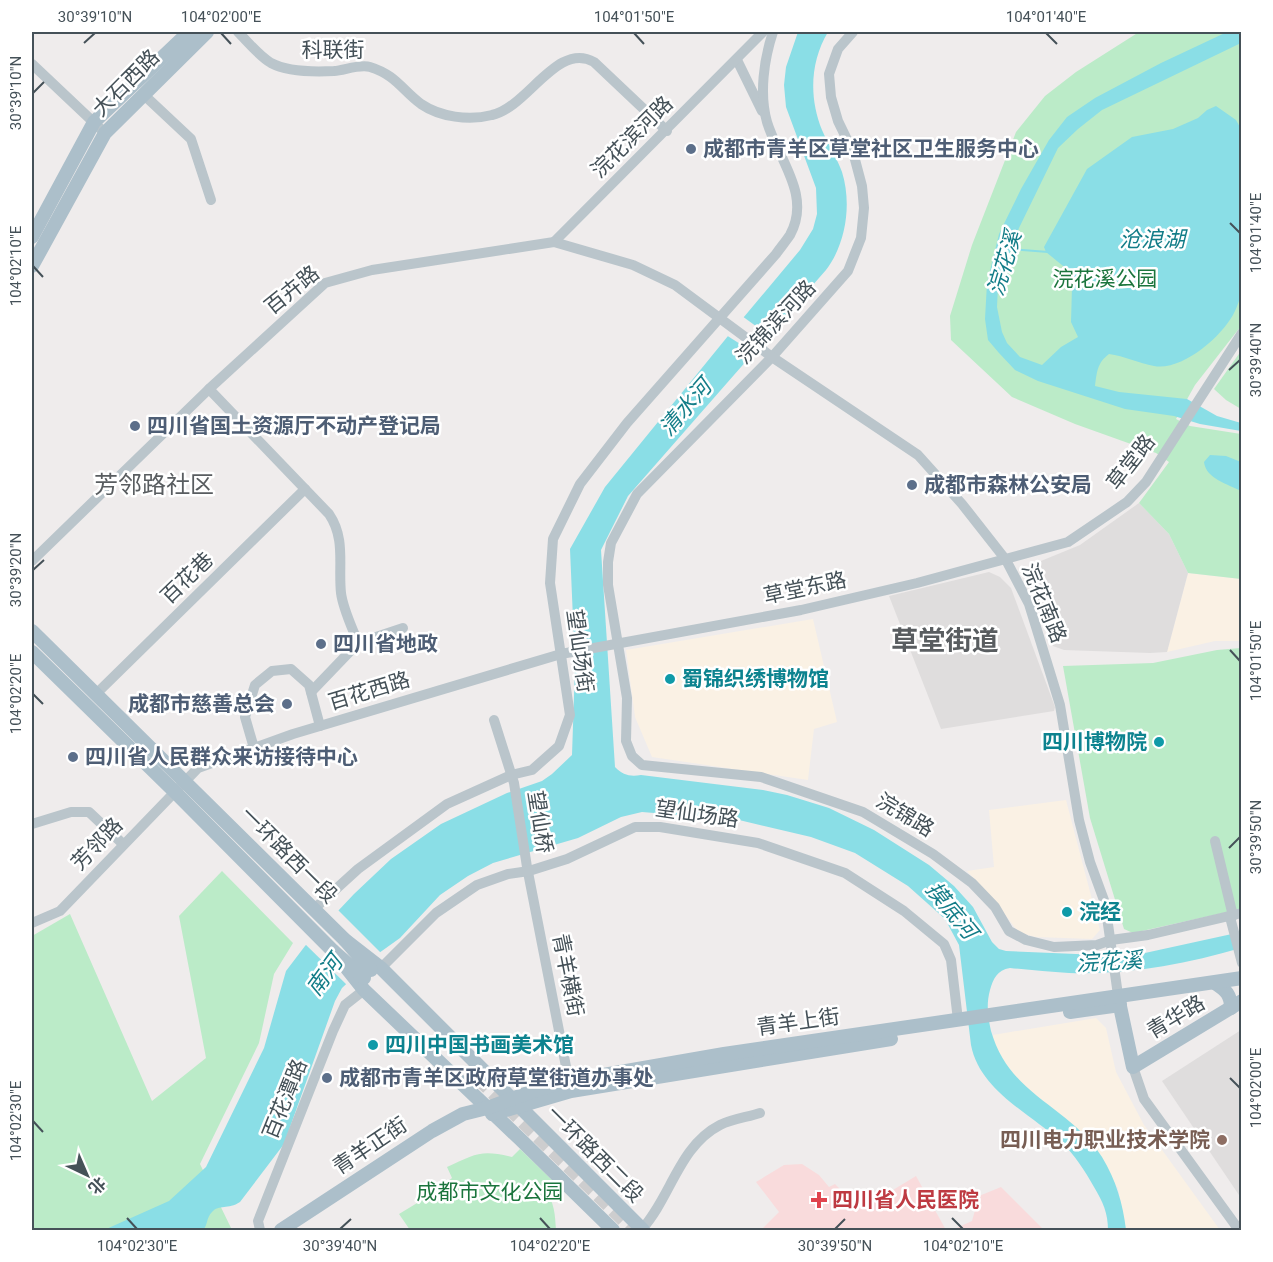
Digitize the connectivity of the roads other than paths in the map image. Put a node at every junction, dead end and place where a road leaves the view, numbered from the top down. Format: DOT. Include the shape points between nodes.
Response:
graph roads {
  1 [pos="189,32"];
  2 [pos="207,32"];
  3 [pos="238,32"];
  4 [pos="763,32"];
  5 [pos="773,32"];
  6 [pos="853,32"];
  7 [pos="737,60"];
  8 [pos="32,64"];
  9 [pos="142,94"];
  10 [pos="94,122"];
  11 [pos="767,122"];
  12 [pos="667,130"];
  13 [pos="105,132"];
  14 [pos="211,200"];
  15 [pos="32,237"];
  16 [pos="554,242"];
  17 [pos="32,266"];
  18 [pos="718,318"];
  19 [pos="1242,333"];
  20 [pos="768,354"];
  21 [pos="209,389"];
  22 [pos="305,489"];
  23 [pos="1006,560"];
  24 [pos="32,561"];
  25 [pos="403,628"];
  26 [pos="32,631"];
  27 [pos="358,643"];
  28 [pos="615,644"];
  29 [pos="32,652"];
  30 [pos="566,653"];
  31 [pos="311,692"];
  32 [pos="96,694"];
  33 [pos="494,720"];
  34 [pos="320,726"];
  35 [pos="254,748"];
  36 [pos="512,779"];
  37 [pos="179,786"];
  38 [pos="32,824"];
  39 [pos="1215,842"];
  40 [pos="123,844"];
  41 [pos="528,869"];
  42 [pos="318,913"];
  43 [pos="1235,915"];
  44 [pos="32,923"];
  45 [pos="1111,940"];
  46 [pos="1240,958"];
  47 [pos="369,976"];
  48 [pos="1242,978"];
  49 [pos="1215,983"];
  50 [pos="1119,1000"];
  51 [pos="1236,1005"];
  52 [pos="961,1022"];
  53 [pos="1132,1067"];
  54 [pos="475,1081"];
  55 [pos="570,1086"];
  56 [pos="514,1103"];
  57 [pos="491,1111"];
  58 [pos="760,1113"];
  59 [pos="260,1230"];
  60 [pos="281,1230"];
  61 [pos="291,1230"];
  62 [pos="613,1230"];
  63 [pos="642,1230"];
  64 [pos="1239,1230"];
  1 -- 10 [label="main road, 大石西路"];
  2 -- 9 [label="main road, 大石西路"];
  3 -- 12 [label="street, 科联街" via="271,63 291,70 332,71 368,66 393,77 422,104 449,116 477,118 505,111 559,63 569,58 587,58"];
  4 -- 7 [label="street, 浣花滨河路"];
  5 -- 11 [label="street" via="763,97"];
  6 -- 20 [label="street, 浣锦滨河路" via="838,49 829,74 837,121 853,152 862,186 861,238 848,271"];
  7 -- 11 [label="street"];
  7 -- 12 [label="street, 浣花滨河路"];
  8 -- 10 [label="street"];
  9 -- 13 [label="main road, 大石西路"];
  9 -- 14 [label="street" via="191,139"];
  10 -- 13 [label="street"];
  10 -- 15 [label="main road, 大石西路"];
  11 -- 18 [label="street" via="793,182 796,218 776,254"];
  12 -- 16 [label="street, 浣花滨河路"];
  13 -- 17 [label="main road, 大石西路"];
  16 -- 18 [label="street, 百卉路" via="633,264 675,285"];
  16 -- 21 [label="street, 百卉路" via="372,270 325,283"];
  18 -- 20 [label="street, 浣花南路"];
  18 -- 30 [label="street, 望仙场街" via="580,484 553,539 550,583"];
  19 -- 23 [label="street, 草堂路" via="1152,474 1127,502 1068,542"];
  20 -- 23 [label="street, 浣花南路" via="918,455"];
  20 -- 28 [label="street, 浣锦滨河路" via="637,494 611,543 608,585"];
  21 -- 22 [label="street"];
  21 -- 24 [label="street, 百卉路"];
  22 -- 27 [label="street" via="337,525 342,558 341,594"];
  22 -- 32 [label="street, 百花巷"];
  23 -- 28 [label="street, 草堂东路" via="801,610"];
  23 -- 45 [label="street, 浣花南路" via="1029,604 1060,705 1078,820 1105,903"];
  25 -- 27 [label="street"];
  26 -- 32 [label="main road, 一环路西一段"];
  27 -- 31 [label="street"];
  28 -- 30 [label="street, 草堂东路"];
  28 -- 45 [label="street, 浣锦路" via="627,698 626,741 632,756 642,765 761,777 863,812 933,854 972,883 995,907 1009,931 1026,940 1054,947 1097,945"];
  29 -- 37 [label="main road, 一环路西一段"];
  30 -- 34 [label="street, 百花西路"];
  30 -- 36 [label="street, 望仙场街" via="570,715 559,746 532,770"];
  31 -- 34 [label="street"];
  31 -- 35 [label="street" via="291,669 272,671 255,685 244,717"];
  32 -- 37 [label="main road, 一环路西一段"];
  33 -- 36 [label="street, 望仙桥"];
  34 -- 35 [label="street, 百花西路"];
  35 -- 37 [label="street, 百花西路" via="198,768"];
  36 -- 41 [label="street, 望仙桥"];
  36 -- 42 [label="street, 望仙场街" via="447,804 358,869"];
  37 -- 40 [label="street, 芳邻路"];
  37 -- 42 [label="main road, 一环路西一段"];
  37 -- 47 [label="main road, 一环路西一段, bridge" via="312,930 333,951"];
  38 -- 40 [label="street" via="71,812 89,812"];
  39 -- 43 [label="street"];
  40 -- 44 [label="street, 芳邻路" via="60,911"];
  41 -- 47 [label="street, 望仙场路" via="477,885 436,913"];
  41 -- 52 [label="street, 望仙场路" via="567,859 635,827 660,826 758,843 845,873 904,911 944,944 951,960"];
  41 -- 55 [label="street, 青羊横街"];
  42 -- 47 [label="main road, 一环路西一段, bridge" via="345,940"];
  43 -- 45 [label="street, 浣锦路" via="1148,936"];
  43 -- 46 [label="street"];
  45 -- 50 [label="street, 浣花南路"];
  47 -- 54 [label="main road"];
  47 -- 56 [label="main road"];
  47 -- 57 [label="main road"];
  47 -- 59 [label="street, 百花潭路" via="345,1005 333,1031 258,1221"];
  48 -- 49 [label="main road, 青华路"];
  49 -- 50 [label="main road, 青华路"];
  49 -- 51 [label="main road" via="1228,992"];
  50 -- 52 [label="main road, 青羊上街"];
  50 -- 53 [label="main road"];
  51 -- 53 [label="main road, 青华路"];
  52 -- 55 [label="main road, 青羊上街"];
  53 -- 64 [label="street" via="1144,1099"];
  55 -- 56 [label="main road, 青羊上街"];
  56 -- 57 [label="main road, 青羊上街"];
  56 -- 63 [label="main road, 一环路西二段"];
  57 -- 60 [label="main road, 青羊正街" via="463,1114 432,1131"];
  57 -- 61 [label="main road, 青羊正街" via="435,1138"];
  57 -- 62 [label="main road, 一环路西二段"];
  58 -- 63 [label="street" via="720,1125 696,1143"];
}
